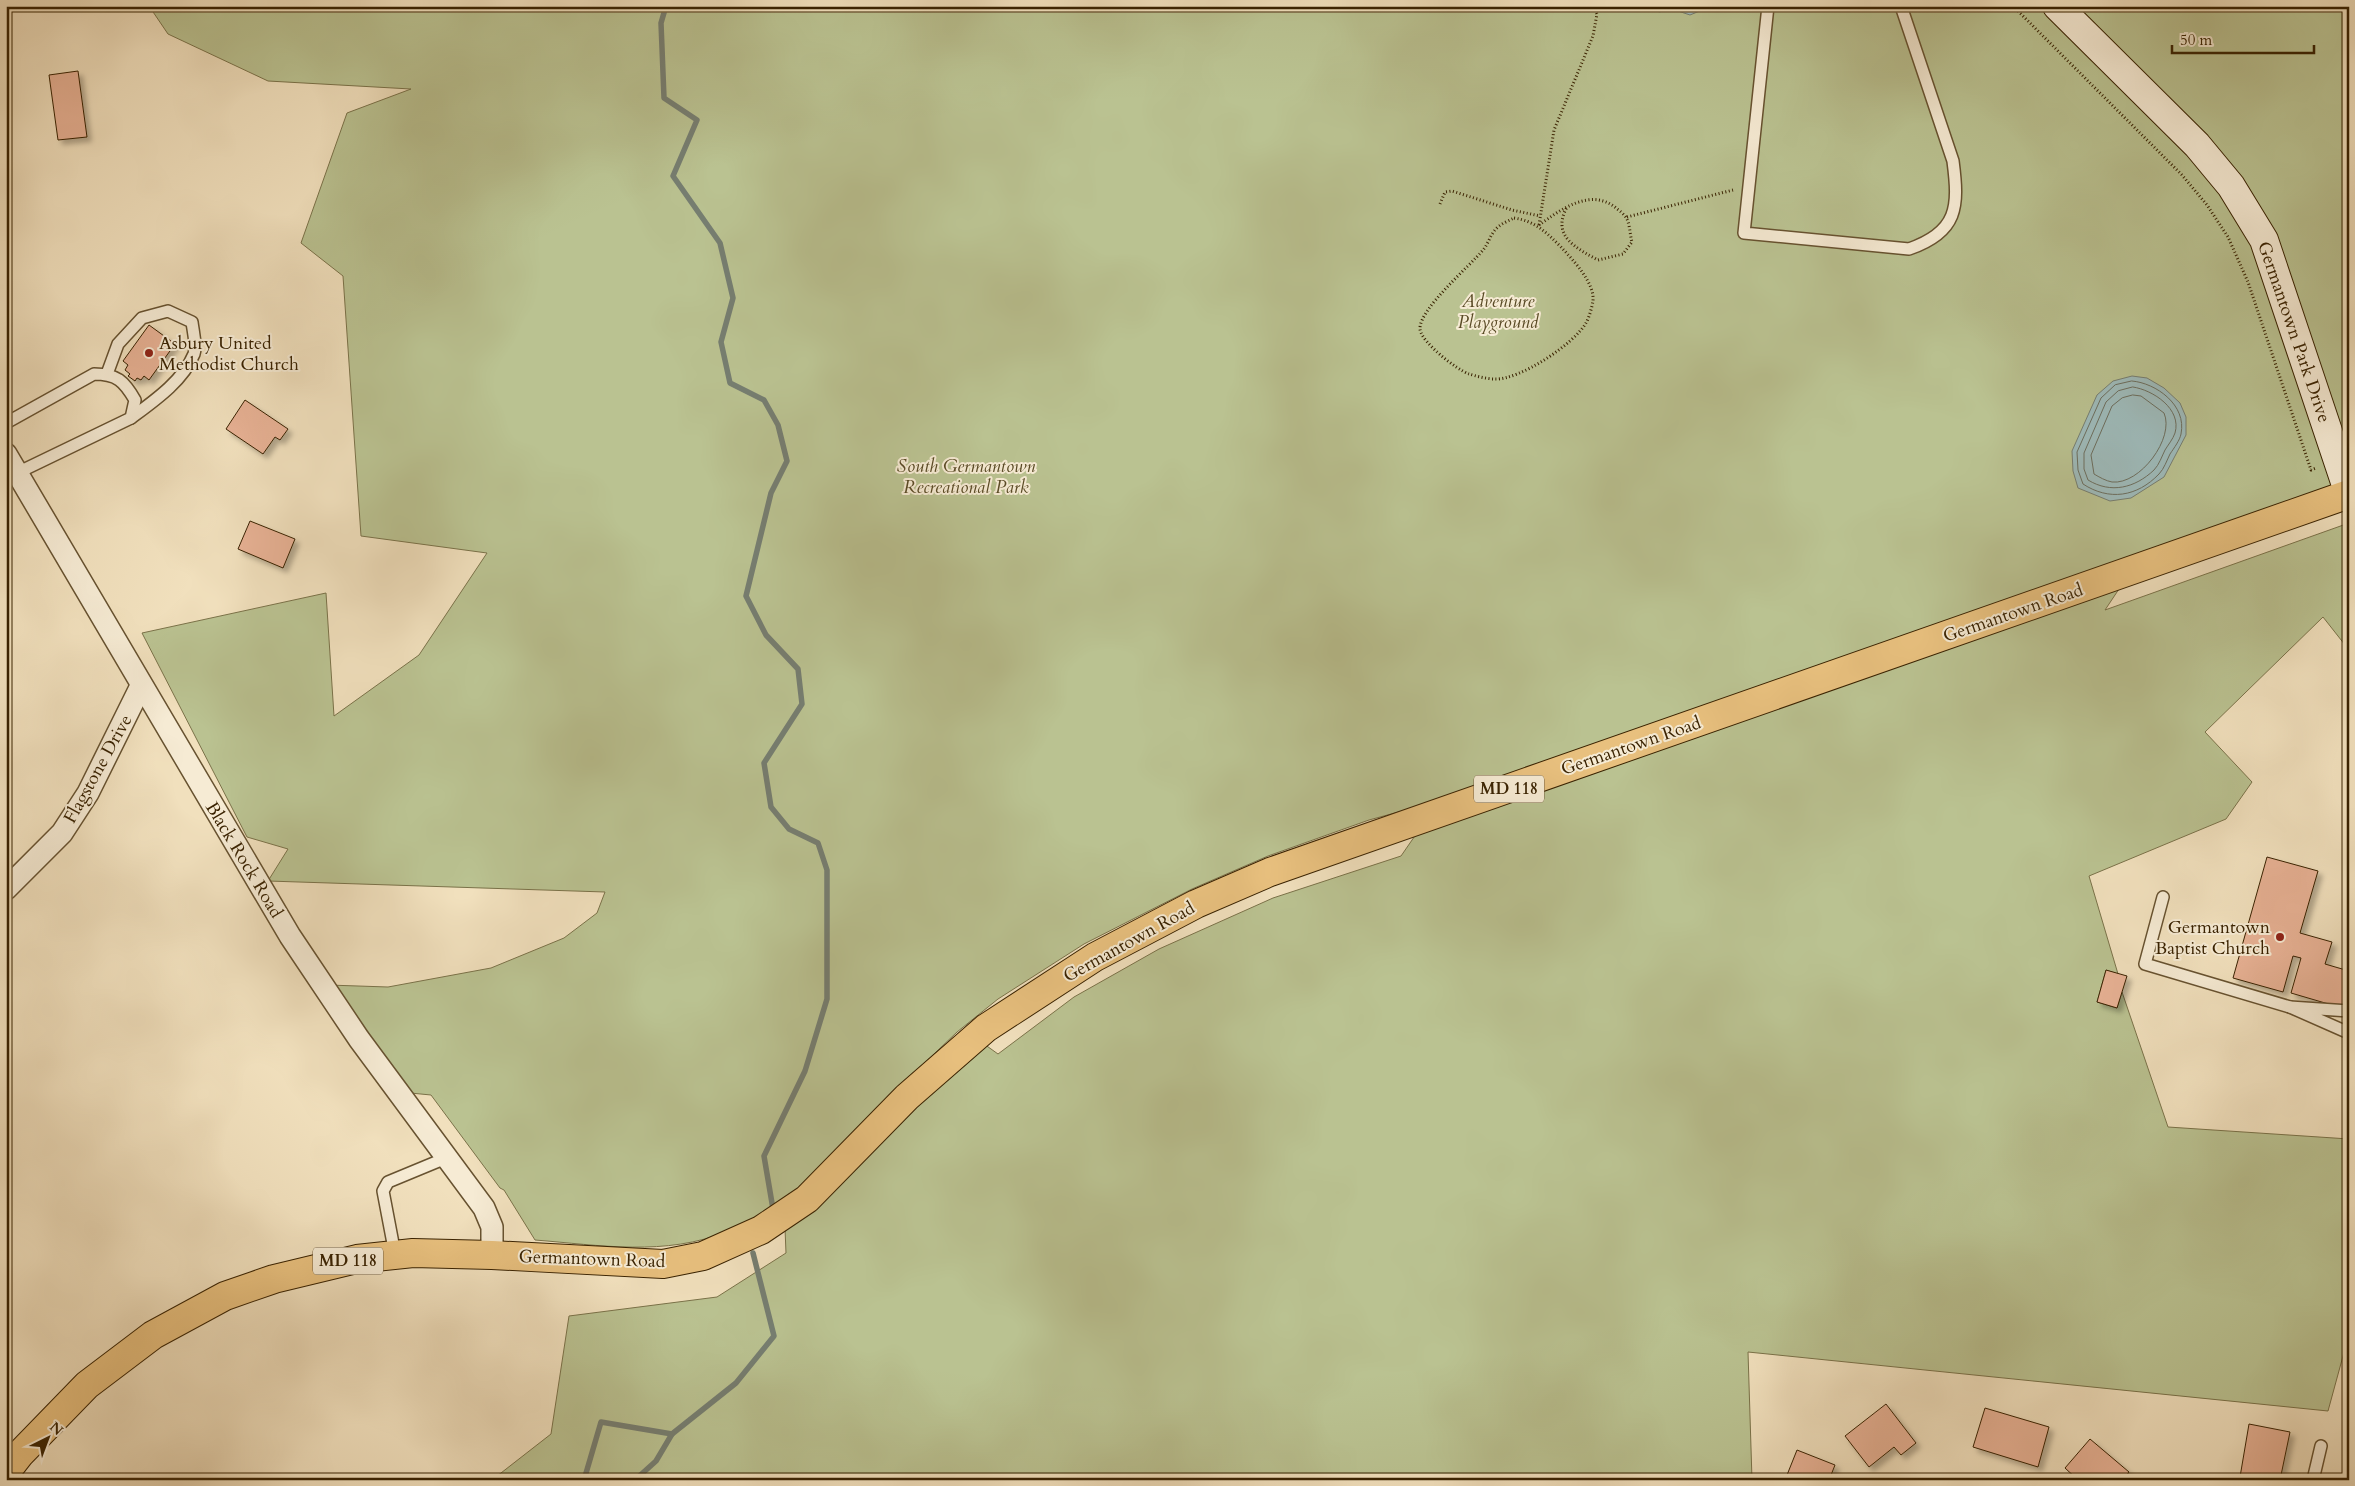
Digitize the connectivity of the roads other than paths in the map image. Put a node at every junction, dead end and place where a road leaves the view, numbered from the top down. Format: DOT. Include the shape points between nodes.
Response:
graph roads {
  1 [pos="1768,6"];
  2 [pos="1901,6"];
  3 [pos="2057,6"];
  4 [pos="108,374"];
  5 [pos="131,418"];
  6 [pos="6,423"];
  7 [pos="6,454"];
  8 [pos="17,473"];
  9 [pos="2349,494"];
  10 [pos="142,686"];
  11 [pos="6,889"];
  12 [pos="2163,897"];
  13 [pos="2290,1007"];
  14 [pos="2349,1011"];
  15 [pos="2349,1033"];
  16 [pos="446,1158"];
  17 [pos="395,1255"];
  18 [pos="492,1255"];
  19 [pos="2321,1446"];
  20 [pos="6,1472"];
  21 [pos="2313,1480"];
  1 -- 2 [label="lane" via="1744,232 1909,249 1940,233 1952,218 1957,203 1953,161"];
  3 -- 9 [label="street, Germantown Park Drive" via="2197,145 2231,186 2264,240"];
  4 -- 5 [label="lane" via="125,383 135,400"];
  4 -- 5 [label="lane" via="118,344 142,318 168,312 192,322 194,352 181,373 158,398"];
  4 -- 6 [label="lane" via="94,374"];
  5 -- 8 [label="lane"];
  7 -- 8 [label="street, Black Rock Road"];
  8 -- 10 [label="street, Black Rock Road"];
  9 -- 18 [label="main road, Germantown Road / MD 118" via="1270,872 1196,904 1095,958 986,1028 907,1097 807,1199 762,1230 703,1256 663,1264"];
  10 -- 11 [label="street, Flagstone Drive" via="88,794 62,834"];
  10 -- 16 [label="street, Black Rock Road" via="290,936 358,1039"];
  12 -- 13 [label="lane" via="2145,964"];
  13 -- 14 [label="lane"];
  13 -- 15 [label="lane"];
  16 -- 17 [label="lane" via="388,1182 383,1191"];
  16 -- 18 [label="street, Black Rock Road" via="484,1208 492,1227"];
  17 -- 18 [label="main road, Germantown Road / MD 118"];
  17 -- 20 [label="main road, Germantown Road / MD 118" via="357,1259 274,1279 225,1296 153,1335 87,1385"];
  19 -- 21 [label="lane"];
}
